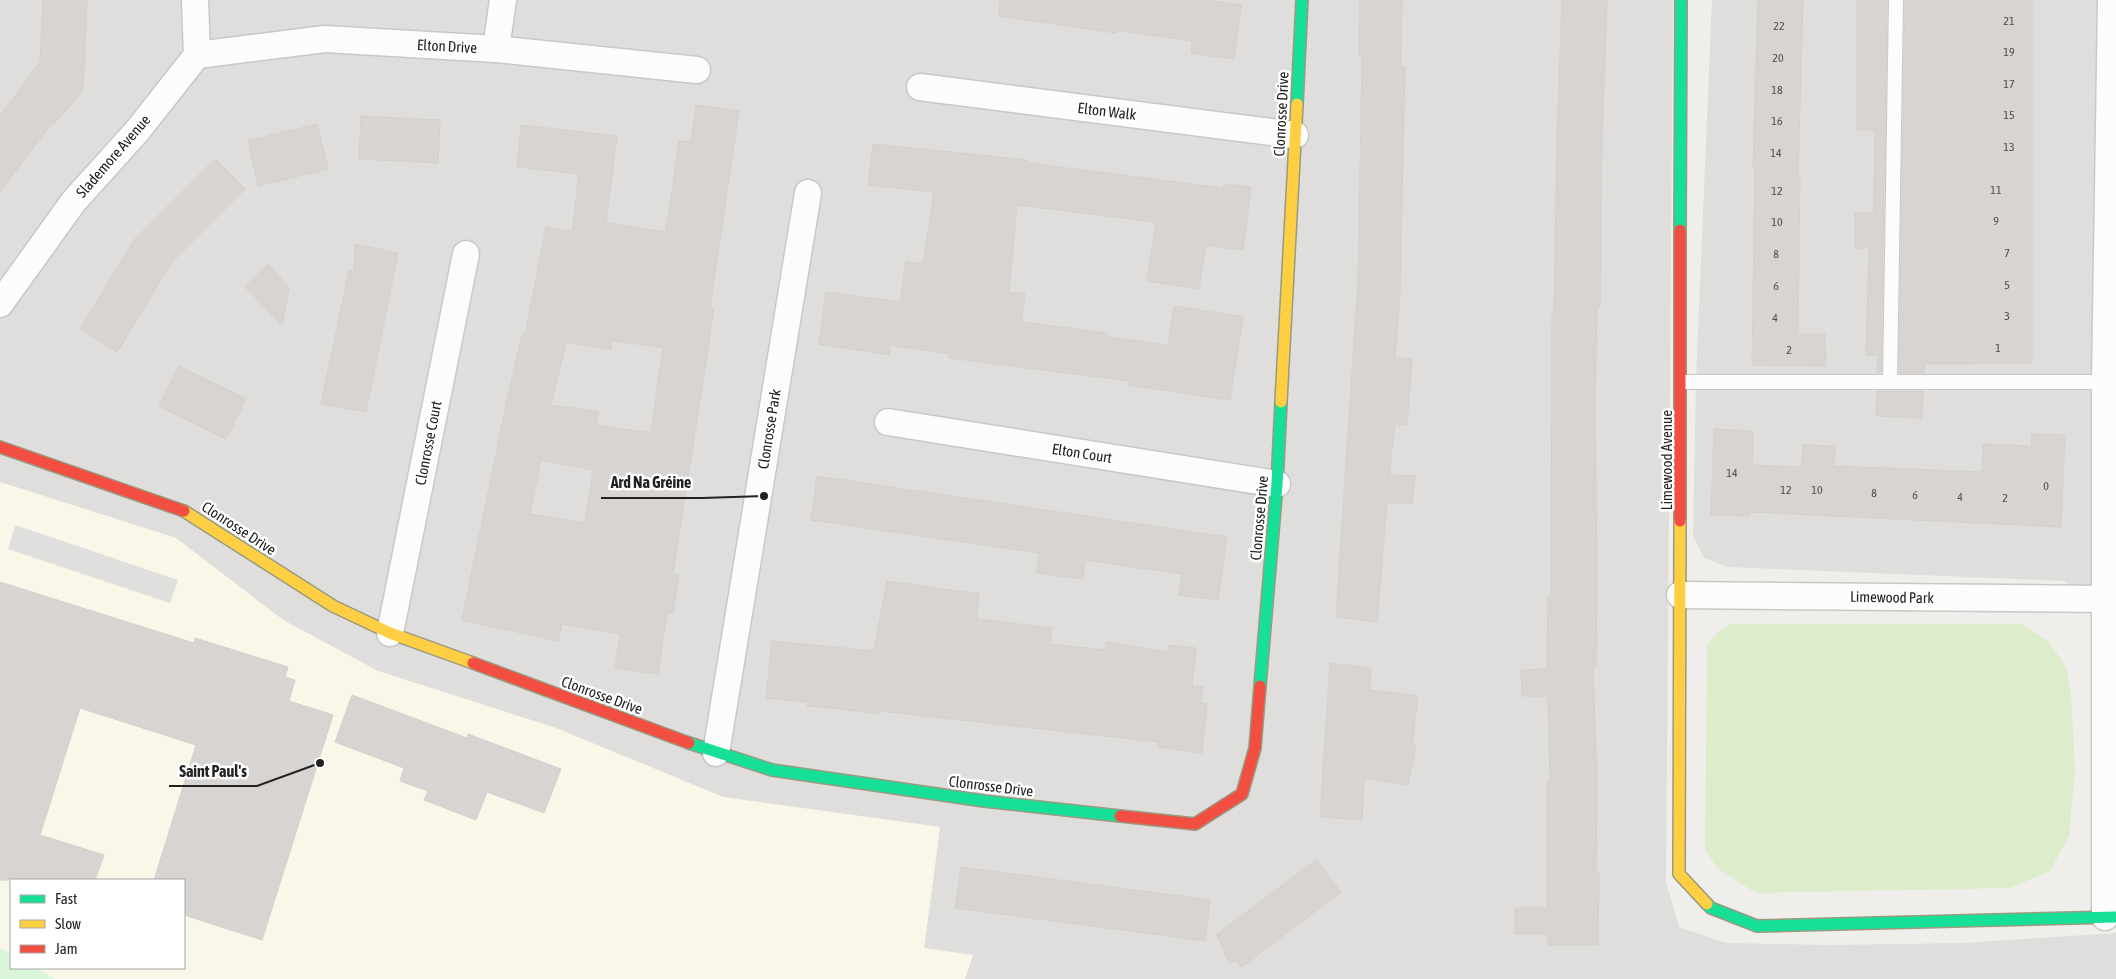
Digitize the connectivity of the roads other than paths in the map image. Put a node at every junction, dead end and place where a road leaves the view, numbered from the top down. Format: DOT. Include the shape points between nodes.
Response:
graph roads {
  1 [pos="195,0"];
  2 [pos="503,0"];
  3 [pos="1302,0"];
  4 [pos="1681,0"];
  5 [pos="1896,0"];
  6 [pos="2111,0"];
  7 [pos="496,49"];
  8 [pos="197,55"];
  9 [pos="697,70"];
  10 [pos="920,87"];
  11 [pos="1295,135"];
  12 [pos="808,194"];
  13 [pos="466,254"];
  14 [pos="0,304"];
  15 [pos="1890,381"];
  16 [pos="1682,382"];
  17 [pos="2105,382"];
  18 [pos="888,422"];
  19 [pos="0,446"];
  20 [pos="1277,484"];
  21 [pos="1680,595"];
  22 [pos="2104,599"];
  23 [pos="390,632"];
  24 [pos="716,753"];
  25 [pos="2111,917"];
  1 -- 8 [label="street"];
  2 -- 7 [label="street"];
  3 -- 11 [label="street, Clonrosse Drive"];
  4 -- 16 [label="street, Limewood Avenue"];
  5 -- 15 [label="lane"];
  6 -- 17 [label="street"];
  7 -- 8 [label="street, Elton Drive" via="325,40"];
  7 -- 9 [label="street, Elton Drive"];
  8 -- 14 [label="street, Slademore Avenue" via="138,130 74,201"];
  10 -- 11 [label="street, Elton Walk"];
  11 -- 20 [label="street, Clonrosse Drive"];
  12 -- 24 [label="street, Clonrosse Park"];
  13 -- 23 [label="street, Clonrosse Court"];
  15 -- 16 [label="lane"];
  15 -- 17 [label="lane"];
  16 -- 21 [label="street, Limewood Avenue"];
  17 -- 22 [label="street"];
  18 -- 20 [label="street, Elton Court"];
  19 -- 23 [label="street, Clonrosse Drive" via="184,511 334,606"];
  20 -- 24 [label="street, Clonrosse Drive" via="1255,748 1242,794 1195,824 984,801 772,770"];
  21 -- 22 [label="street, Limewood Park"];
  21 -- 25 [label="street, Limewood Avenue" via="1679,874 1711,908 1757,926"];
  22 -- 25 [label="street"];
  23 -- 24 [label="street, Clonrosse Drive"];
}
